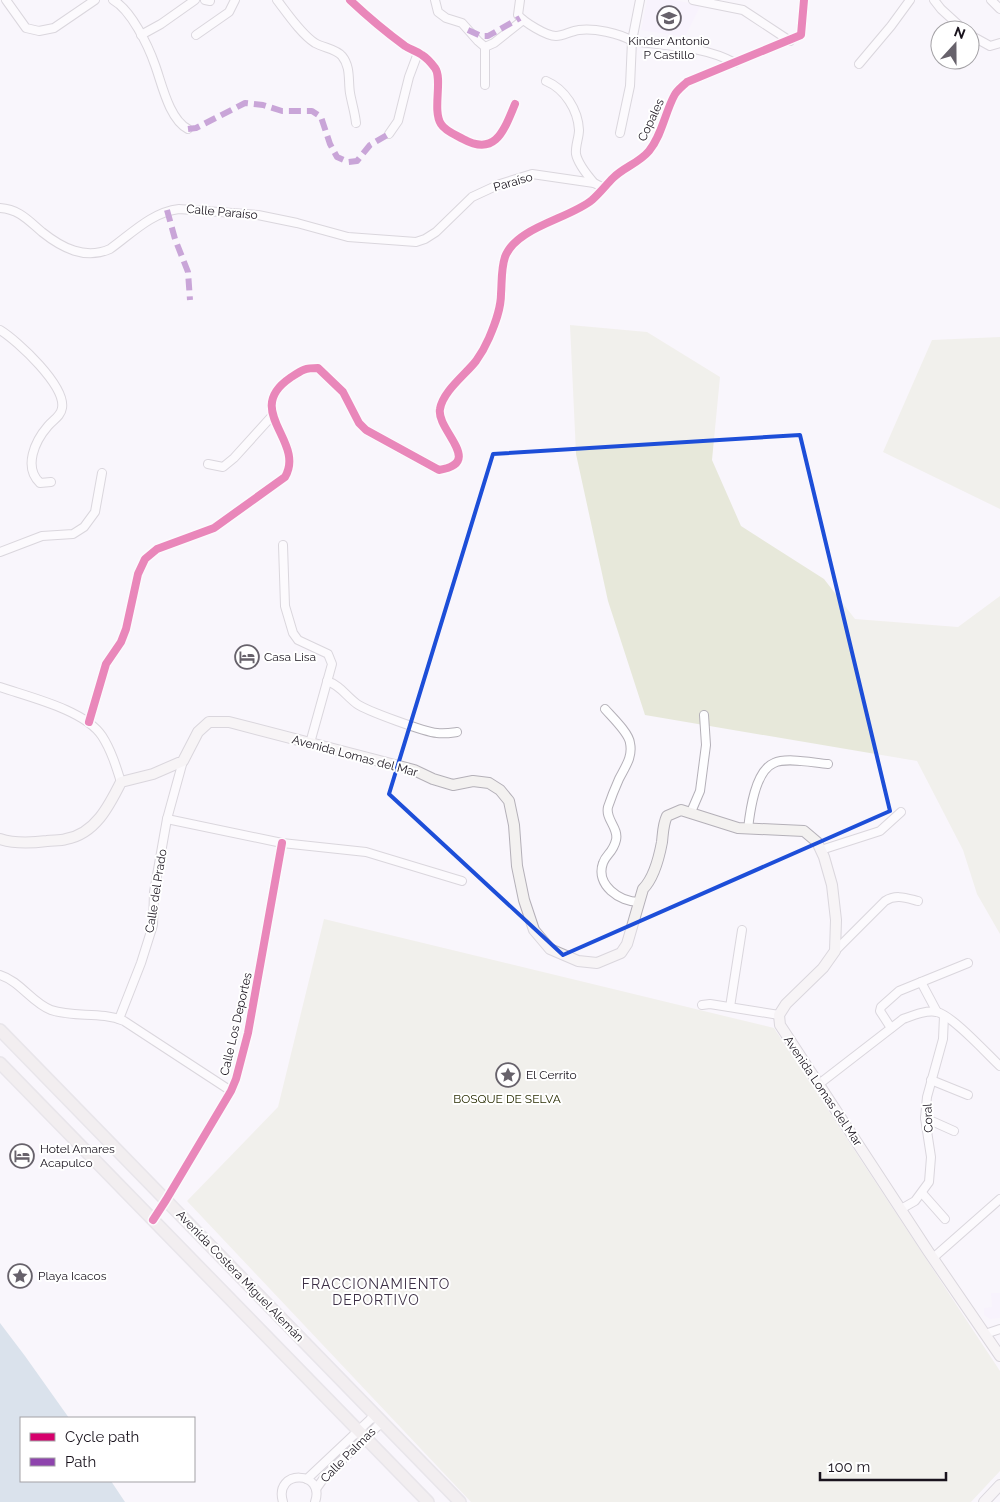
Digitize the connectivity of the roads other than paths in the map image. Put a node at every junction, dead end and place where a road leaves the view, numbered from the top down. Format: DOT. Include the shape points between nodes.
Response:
graph roads {
  1 [pos="6,0"];
  2 [pos="95,0"];
  3 [pos="113,0"];
  4 [pos="195,0"];
  5 [pos="235,0"];
  6 [pos="277,0"];
  7 [pos="350,0"];
  8 [pos="435,0"];
  9 [pos="520,0"];
  10 [pos="640,0"];
  11 [pos="693,0"];
  12 [pos="804,0"];
  13 [pos="910,0"];
  14 [pos="934,0"];
  15 [pos="992,0"];
  16 [pos="1000,9"];
  17 [pos="522,19"];
  18 [pos="953,20"];
  19 [pos="141,35"];
  20 [pos="196,35"];
  21 [pos="980,40"];
  22 [pos="632,41"];
  23 [pos="790,41"];
  24 [pos="1000,43"];
  25 [pos="486,46"];
  26 [pos="418,53"];
  27 [pos="735,63"];
  28 [pos="859,64"];
  29 [pos="546,81"];
  30 [pos="485,85"];
  31 [pos="514,104"];
  32 [pos="356,124"];
  33 [pos="188,129"];
  34 [pos="620,133"];
  35 [pos="388,134"];
  36 [pos="594,183"];
  37 [pos="604,188"];
  38 [pos="0,208"];
  39 [pos="436,232"];
  40 [pos="0,330"];
  41 [pos="272,416"];
  42 [pos="208,464"];
  43 [pos="102,473"];
  44 [pos="51,482"];
  45 [pos="282,544"];
  46 [pos="0,552"];
  47 [pos="327,681"];
  48 [pos="0,686"];
  49 [pos="605,709"];
  50 [pos="704,715"];
  51 [pos="88,722"];
  52 [pos="457,732"];
  53 [pos="310,743"];
  54 [pos="183,761"];
  55 [pos="828,764"];
  56 [pos="121,782"];
  57 [pos="691,812"];
  58 [pos="902,812"];
  59 [pos="167,819"];
  60 [pos="748,829"];
  61 [pos="0,839"];
  62 [pos="282,843"];
  63 [pos="821,850"];
  64 [pos="462,881"];
  65 [pos="918,901"];
  66 [pos="639,902"];
  67 [pos="742,930"];
  68 [pos="835,951"];
  69 [pos="968,963"];
  70 [pos="0,976"];
  71 [pos="921,982"];
  72 [pos="702,1005"];
  73 [pos="730,1007"];
  74 [pos="941,1014"];
  75 [pos="779,1015"];
  76 [pos="119,1019"];
  77 [pos="891,1028"];
  78 [pos="0,1030"];
  79 [pos="0,1063"];
  80 [pos="1000,1066"];
  81 [pos="931,1080"];
  82 [pos="819,1084"];
  83 [pos="231,1091"];
  84 [pos="968,1095"];
  85 [pos="925,1118"];
  86 [pos="954,1131"];
  87 [pos="922,1192"];
  88 [pos="1000,1198"];
  89 [pos="166,1200"];
  90 [pos="901,1209"];
  91 [pos="945,1219"];
  92 [pos="152,1220"];
  93 [pos="933,1258"];
  94 [pos="1000,1329"];
  95 [pos="985,1334"];
  96 [pos="1000,1356"];
  97 [pos="378,1418"];
  98 [pos="361,1435"];
  99 [pos="307,1479"];
  100 [pos="1000,1486"];
  101 [pos="316,1489"];
  102 [pos="284,1502"];
  103 [pos="315,1502"];
  104 [pos="428,1502"];
  105 [pos="460,1502"];
  106 [pos="984,1502"];
  1 -- 2 [label="street" via="26,28 39,31 54,28"];
  3 -- 19 [label="street" via="119,3"];
  4 -- 19 [label="street"];
  5 -- 20 [label="street" via="229,12"];
  6 -- 32 [label="street" via="314,42 342,55 349,73"];
  7 -- 26 [label="street"];
  8 -- 25 [label="street" via="438,12 462,23"];
  9 -- 17 [label="street" via="518,10"];
  10 -- 22 [label="street"];
  11 -- 23 [label="street" via="743,10"];
  12 -- 23 [label="street" via="800,36"];
  13 -- 28 [label="street"];
  14 -- 18 [label="street"];
  15 -- 16 [label="street"];
  17 -- 22 [label="street" via="548,35 597,31"];
  17 -- 25 [label="street"];
  19 -- 33 [label="street" via="170,108"];
  21 -- 24 [label="street" via="990,46"];
  22 -- 27 [label="street" via="694,49"];
  22 -- 34 [label="street" via="630,86"];
  23 -- 27 [label="street, Copales"];
  25 -- 30 [label="street"];
  26 -- 31 [label="street" via="424,55 437,70 440,124 469,143 487,144 496,140 502,134"];
  26 -- 35 [label="street" via="398,121"];
  27 -- 37 [label="street, Copales" via="687,82 675,94 650,150"];
  29 -- 36 [label="street" via="569,99 579,128 576,156"];
  36 -- 37 [label="street, Paraíso"];
  36 -- 39 [label="street, Paraíso" via="532,174 472,197"];
  37 -- 41 [label="street, Copales" via="592,200 526,234 506,255 500,306 489,338 477,360 444,399 440,409 440,418 459,455 457,463 450,468 439,470 374,436 359,423 343,392 318,368 305,368 284,383 274,397"];
  38 -- 39 [label="street, Calle Paraíso" via="24,216 65,248 85,254 110,250 158,215 179,209 258,215 348,237 416,242"];
  40 -- 44 [label="street" via="44,369 63,401 62,411 32,452 34,477 40,483"];
  41 -- 42 [label="street" via="223,467"];
  41 -- 51 [label="street" via="288,447 289,470 285,477 214,528 157,549 145,559 138,574 126,629 106,664"];
  43 -- 46 [label="street" via="94,512 84,527 73,534 42,536"];
  45 -- 47 [label="street" via="285,606 293,633 298,640 328,654 332,664"];
  47 -- 52 [label="street" via="336,684 359,706 436,733"];
  47 -- 53 [label="street"];
  48 -- 51 [label="street" via="69,711"];
  49 -- 66 [label="street" via="630,741 631,752 608,807 607,813 617,837 613,850 603,863 602,878 615,895 630,902"];
  50 -- 57 [label="street" via="706,745 700,790"];
  51 -- 56 [label="street" via="101,735 114,759"];
  53 -- 54 [label="main road, Avenida Lomas del Mar" via="229,722 209,722 198,732"];
  53 -- 66 [label="main road, Avenida Lomas del Mar" via="414,770 454,785 473,781 489,783 500,790 509,801 524,900 534,930 550,949 578,961 597,964 613,957 626,944"];
  54 -- 56 [label="main road" via="153,774"];
  54 -- 59 [label="street, Calle del Prado"];
  55 -- 60 [label="street" via="785,760 774,763 759,781 751,800"];
  56 -- 61 [label="main road" via="106,810 89,830 67,839 31,843"];
  57 -- 60 [label="main road, Avenida Lomas del Mar"];
  57 -- 66 [label="main road, Avenida Lomas del Mar" via="681,810 668,816 664,822 657,862"];
  58 -- 63 [label="street" via="880,831"];
  59 -- 62 [label="street"];
  59 -- 76 [label="street, Calle del Prado" via="154,892 153,925"];
  60 -- 63 [label="main road, Avenida Lomas del Mar" via="804,831"];
  62 -- 64 [label="street" via="366,852"];
  62 -- 83 [label="street, Calle Los Deportes" via="248,1033"];
  63 -- 68 [label="main road, Avenida Lomas del Mar" via="832,885"];
  65 -- 68 [label="street" via="892,897 885,901"];
  67 -- 73 [label="street"];
  68 -- 75 [label="main road"];
  69 -- 71 [label="street"];
  70 -- 76 [label="street" via="49,1009"];
  71 -- 74 [label="street"];
  71 -- 77 [label="street" via="899,991 881,1007 880,1014"];
  72 -- 73 [label="street"];
  73 -- 75 [label="street"];
  74 -- 77 [label="street" via="918,1013"];
  74 -- 80 [label="street"];
  74 -- 81 [label="street, Coral" via="943,1040"];
  75 -- 82 [label="main road, Avenida Lomas del Mar" via="784,1032"];
  76 -- 83 [label="street"];
  77 -- 82 [label="street"];
  78 -- 89 [label="main road, Avenida Costera Miguel Alemán"];
  79 -- 92 [label="main road, Avenida Costera Miguel Alemán"];
  81 -- 84 [label="street"];
  81 -- 85 [label="street, Coral"];
  82 -- 90 [label="main road, Avenida Lomas del Mar"];
  83 -- 89 [label="street, Calle Los Deportes"];
  85 -- 86 [label="street"];
  85 -- 87 [label="street, Coral" via="931,1171"];
  87 -- 90 [label="street, Coral" via="915,1201"];
  87 -- 91 [label="street"];
  88 -- 93 [label="street"];
  89 -- 92 [label="street, Calle Los Deportes"];
  89 -- 97 [label="main road, Avenida Costera Miguel Alemán"];
  90 -- 93 [label="main road, Avenida Lomas del Mar"];
  92 -- 98 [label="main road, Avenida Costera Miguel Alemán"];
  93 -- 95 [label="main road, Avenida Lomas del Mar"];
  94 -- 95 [label="street"];
  95 -- 96 [label="main road, Avenida Lomas del Mar"];
  97 -- 98 [label="street, Calle Palmas"];
  97 -- 105 [label="main road, Avenida Costera Miguel Alemán"];
  98 -- 99 [label="street, Calle Palmas"];
  98 -- 101 [label="street, Calle Palmas"];
  98 -- 104 [label="main road, Avenida Costera Miguel Alemán"];
  99 -- 101 [label="street"];
  99 -- 102 [label="street" via="298,1477 286,1483 282,1491"];
  100 -- 106 [label="main road"];
  101 -- 103 [label="street"];
}
